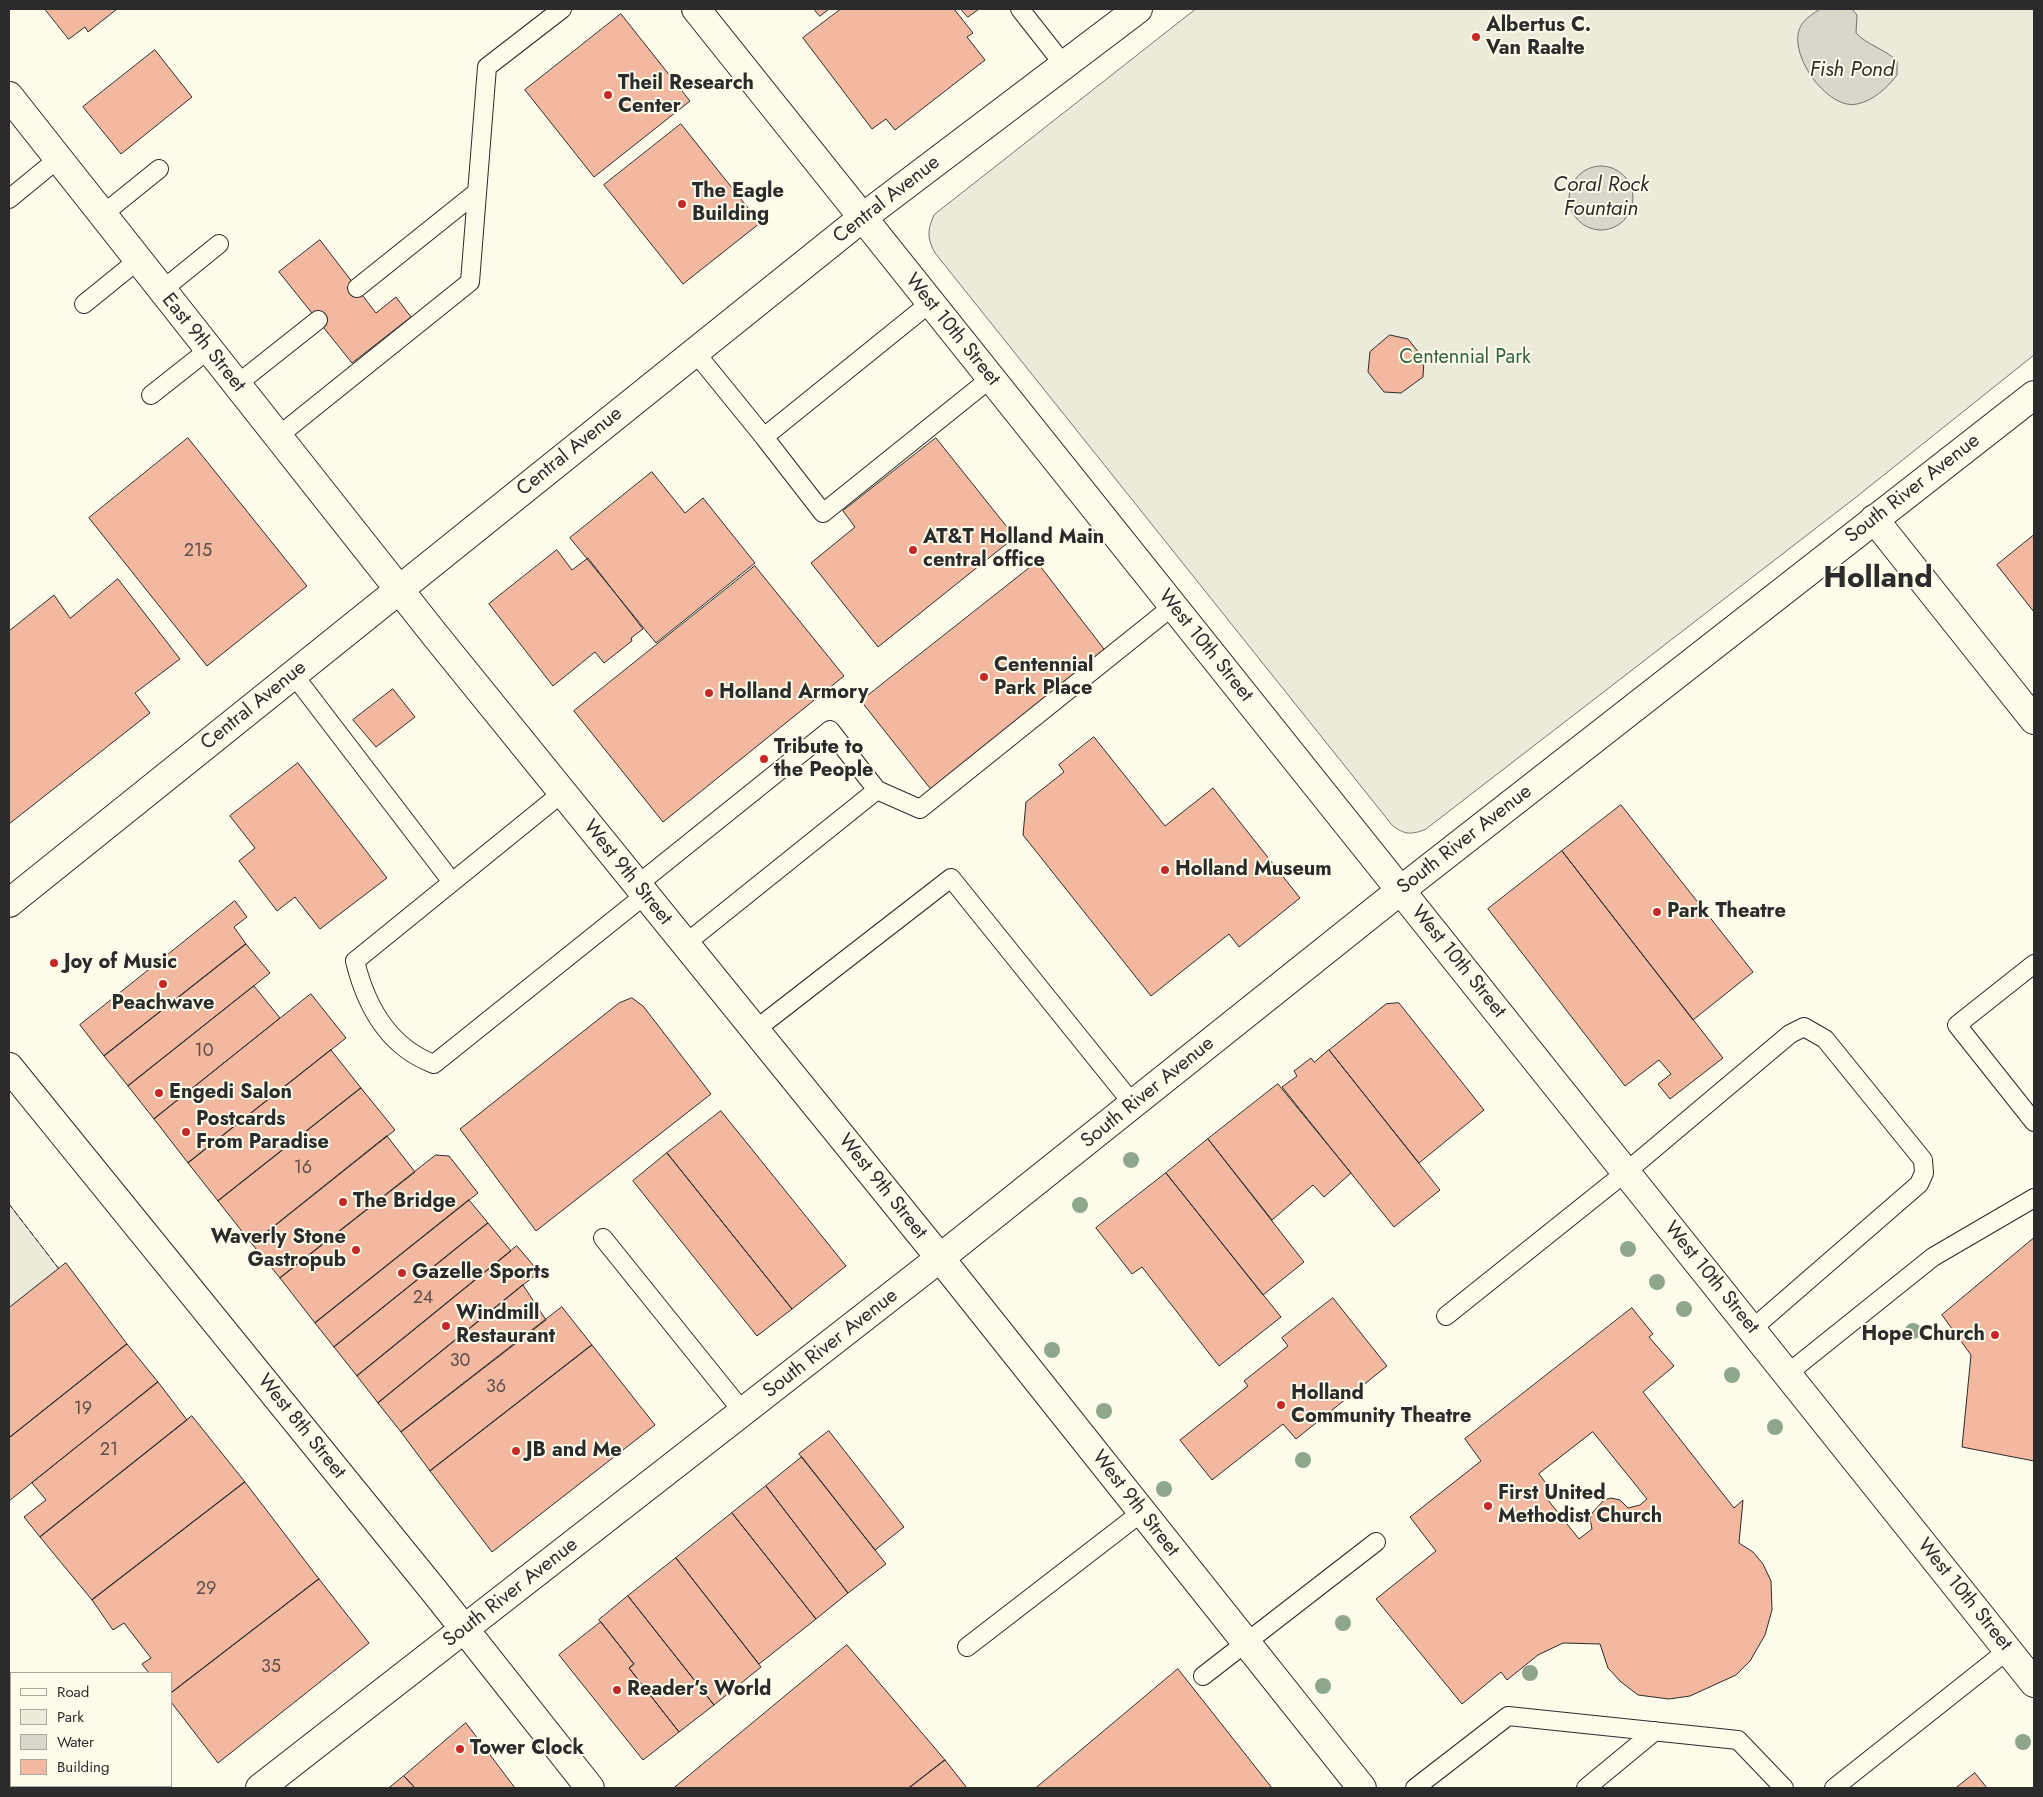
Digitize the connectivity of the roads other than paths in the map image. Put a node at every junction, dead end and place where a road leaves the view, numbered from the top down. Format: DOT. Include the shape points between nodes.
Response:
graph roads {
  1 [pos="562,9"];
  2 [pos="696,9"];
  3 [pos="1020,9"];
  4 [pos="1138,9"];
  5 [pos="1064,65"];
  6 [pos="9,96"];
  7 [pos="60,158"];
  8 [pos="159,169"];
  9 [pos="477,192"];
  10 [pos="9,199"];
  11 [pos="102,215"];
  12 [pos="862,218"];
  13 [pos="219,244"];
  14 [pos="137,261"];
  15 [pos="357,288"];
  16 [pos="162,291"];
  17 [pos="930,303"];
  18 [pos="84,304"];
  19 [pos="318,320"];
  20 [pos="208,350"];
  21 [pos="695,352"];
  22 [pos="991,378"];
  23 [pos="236,385"];
  24 [pos="150,395"];
  25 [pos="2034,395"];
  26 [pos="764,437"];
  27 [pos="278,438"];
  28 [pos="1874,519"];
  29 [pos="399,590"];
  30 [pos="1173,606"];
  31 [pos="293,674"];
  32 [pos="2034,720"];
  33 [pos="878,790"];
  34 [pos="562,793"];
  35 [pos="452,882"];
  36 [pos="641,890"];
  37 [pos="1401,890"];
  38 [pos="9,903"];
  39 [pos="685,944"];
  40 [pos="2034,964"];
  41 [pos="755,1030"];
  42 [pos="9,1067"];
  43 [pos="1134,1104"];
  44 [pos="2034,1122"];
  45 [pos="1626,1172"];
  46 [pos="2034,1198"];
  47 [pos="603,1238"];
  48 [pos="940,1258"];
  49 [pos="1446,1316"];
  50 [pos="1752,1329"];
  51 [pos="1787,1374"];
  52 [pos="743,1412"];
  53 [pos="1142,1512"];
  54 [pos="1376,1542"];
  55 [pos="465,1630"];
  56 [pos="1245,1642"];
  57 [pos="968,1647"];
  58 [pos="2008,1650"];
  59 [pos="1203,1676"];
  60 [pos="2034,1683"];
  61 [pos="1655,1732"];
  62 [pos="260,1788"];
  63 [pos="590,1788"];
  64 [pos="1362,1788"];
  65 [pos="1415,1788"];
  66 [pos="1586,1788"];
  67 [pos="1784,1788"];
  68 [pos="1834,1788"];
  1 -- 9 [label="lane" via="487,67"];
  2 -- 12 [label="main road, West 10th Street"];
  3 -- 5 [label="lane"];
  4 -- 5 [label="main road, Central Avenue"];
  5 -- 12 [label="main road, Central Avenue"];
  6 -- 7 [label="main road, East 9th Street"];
  7 -- 10 [label="lane"];
  7 -- 11 [label="main road, East 9th Street"];
  8 -- 11 [label="lane"];
  9 -- 15 [label="lane"];
  9 -- 27 [label="lane" via="470,282"];
  11 -- 14 [label="main road, East 9th Street"];
  12 -- 17 [label="main road, West 10th Street"];
  12 -- 21 [label="main road, Central Avenue"];
  13 -- 16 [label="lane"];
  14 -- 16 [label="main road, East 9th Street"];
  14 -- 18 [label="lane"];
  16 -- 20 [label="main road, East 9th Street"];
  17 -- 22 [label="main road, West 10th Street"];
  17 -- 26 [label="lane"];
  19 -- 23 [label="lane"];
  20 -- 23 [label="main road, East 9th Street"];
  20 -- 24 [label="lane"];
  21 -- 26 [label="lane"];
  21 -- 29 [label="main road, Central Avenue"];
  22 -- 26 [label="lane" via="823,513"];
  22 -- 30 [label="main road, West 10th Street"];
  23 -- 27 [label="main road, East 9th Street"];
  25 -- 28 [label="main road, South River Avenue"];
  27 -- 29 [label="main road, East 9th Street"];
  28 -- 32 [label="main road"];
  28 -- 37 [label="main road, South River Avenue"];
  29 -- 31 [label="main road, Central Avenue"];
  29 -- 34 [label="main road, West 9th Street"];
  30 -- 33 [label="lane" via="920,809"];
  30 -- 37 [label="main road, West 10th Street"];
  31 -- 35 [label="lane"];
  31 -- 38 [label="main road, Central Avenue"];
  33 -- 36 [label="lane" via="830,730"];
  33 -- 39 [label="lane"];
  34 -- 35 [label="lane"];
  34 -- 36 [label="main road, West 9th Street"];
  35 -- 36 [label="lane" via="354,961 361,987 376,1018 417,1058 434,1064"];
  36 -- 39 [label="main road, West 9th Street"];
  37 -- 43 [label="main road, South River Avenue"];
  37 -- 45 [label="main road, West 10th Street"];
  39 -- 41 [label="main road, West 9th Street"];
  40 -- 44 [label="lane" via="1957,1025"];
  41 -- 43 [label="lane" via="951,878"];
  41 -- 48 [label="main road, West 9th Street"];
  42 -- 55 [label="main road, West 8th Street"];
  43 -- 48 [label="main road, South River Avenue"];
  45 -- 49 [label="lane"];
  45 -- 50 [label="main road, West 10th Street"];
  45 -- 50 [label="lane" via="1790,1034 1804,1027 1825,1039 1838,1054 1923,1160 1924,1173 1919,1184"];
  46 -- 51 [label="lane" via="1933,1256"];
  47 -- 52 [label="lane"];
  48 -- 52 [label="main road, South River Avenue"];
  48 -- 53 [label="main road, West 9th Street"];
  50 -- 51 [label="main road, West 10th Street"];
  51 -- 58 [label="main road, West 10th Street"];
  52 -- 55 [label="main road, South River Avenue"];
  53 -- 56 [label="main road, West 9th Street"];
  53 -- 57 [label="lane"];
  54 -- 56 [label="lane"];
  55 -- 62 [label="main road, South River Avenue"];
  55 -- 63 [label="main road, West 8th Street"];
  56 -- 59 [label="lane"];
  56 -- 64 [label="main road, West 9th Street"];
  58 -- 60 [label="main road, West 10th Street"];
  58 -- 68 [label="lane"];
  61 -- 65 [label="lane" via="1508,1716"];
  61 -- 66 [label="lane"];
  61 -- 67 [label="lane" via="1738,1740"];
}
